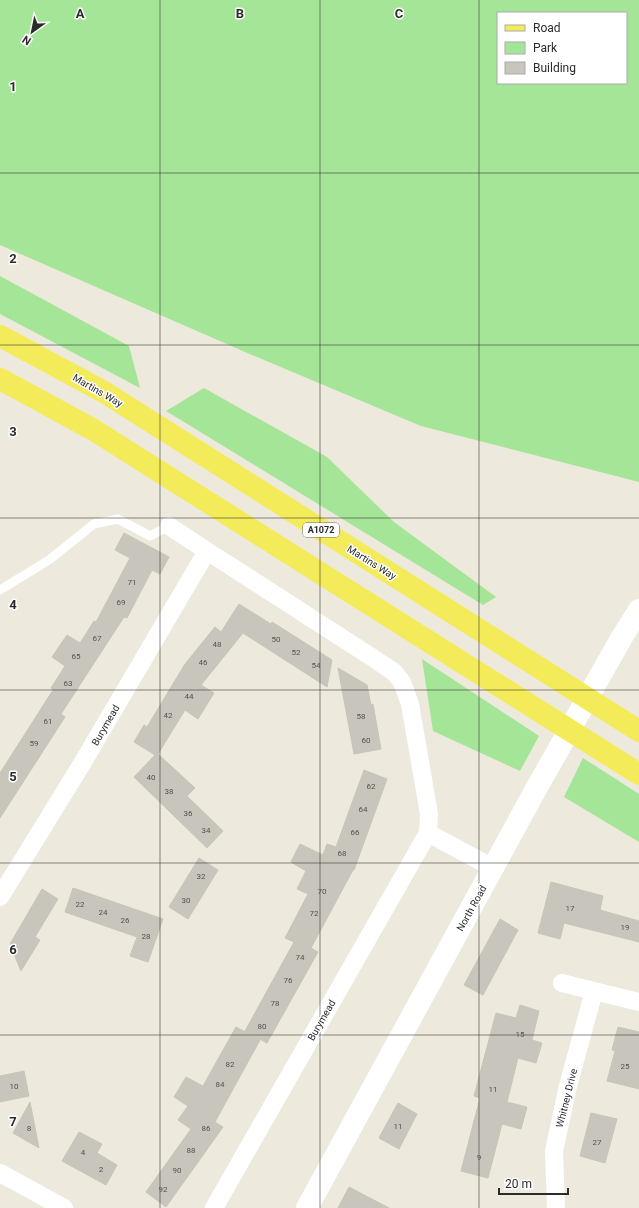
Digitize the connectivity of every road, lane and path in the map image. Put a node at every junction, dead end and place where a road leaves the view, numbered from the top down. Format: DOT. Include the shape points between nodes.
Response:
graph roads {
  1 [pos="0,336"];
  2 [pos="0,379"];
  3 [pos="169,526"];
  4 [pos="207,551"];
  5 [pos="0,590"];
  6 [pos="639,610"];
  7 [pos="639,731"];
  8 [pos="639,774"];
  9 [pos="428,833"];
  10 [pos="493,868"];
  11 [pos="0,898"];
  12 [pos="562,983"];
  13 [pos="594,990"];
  14 [pos="639,1002"];
  15 [pos="0,1173"];
  16 [pos="64,1208"];
  17 [pos="214,1208"];
  18 [pos="307,1208"];
  19 [pos="556,1208"];
  1 -- 7 [label="main road, Martins Way / A1072" via="104,392"];
  2 -- 8 [label="main road" via="92,429"];
  3 -- 4 [label="street"];
  3 -- 5 [label="lane" via="150,536 118,519 94,524 49,560"];
  4 -- 9 [label="street" via="394,672 402,682 412,712 428,814"];
  4 -- 11 [label="street, Burymead"];
  6 -- 10 [label="main road, North Road"];
  9 -- 10 [label="street"];
  9 -- 17 [label="street, Burymead"];
  10 -- 18 [label="main road, North Road"];
  12 -- 13 [label="street"];
  13 -- 14 [label="street"];
  13 -- 19 [label="street, Whitney Drive" via="568,1086 554,1151"];
  15 -- 16 [label="street"];
}
